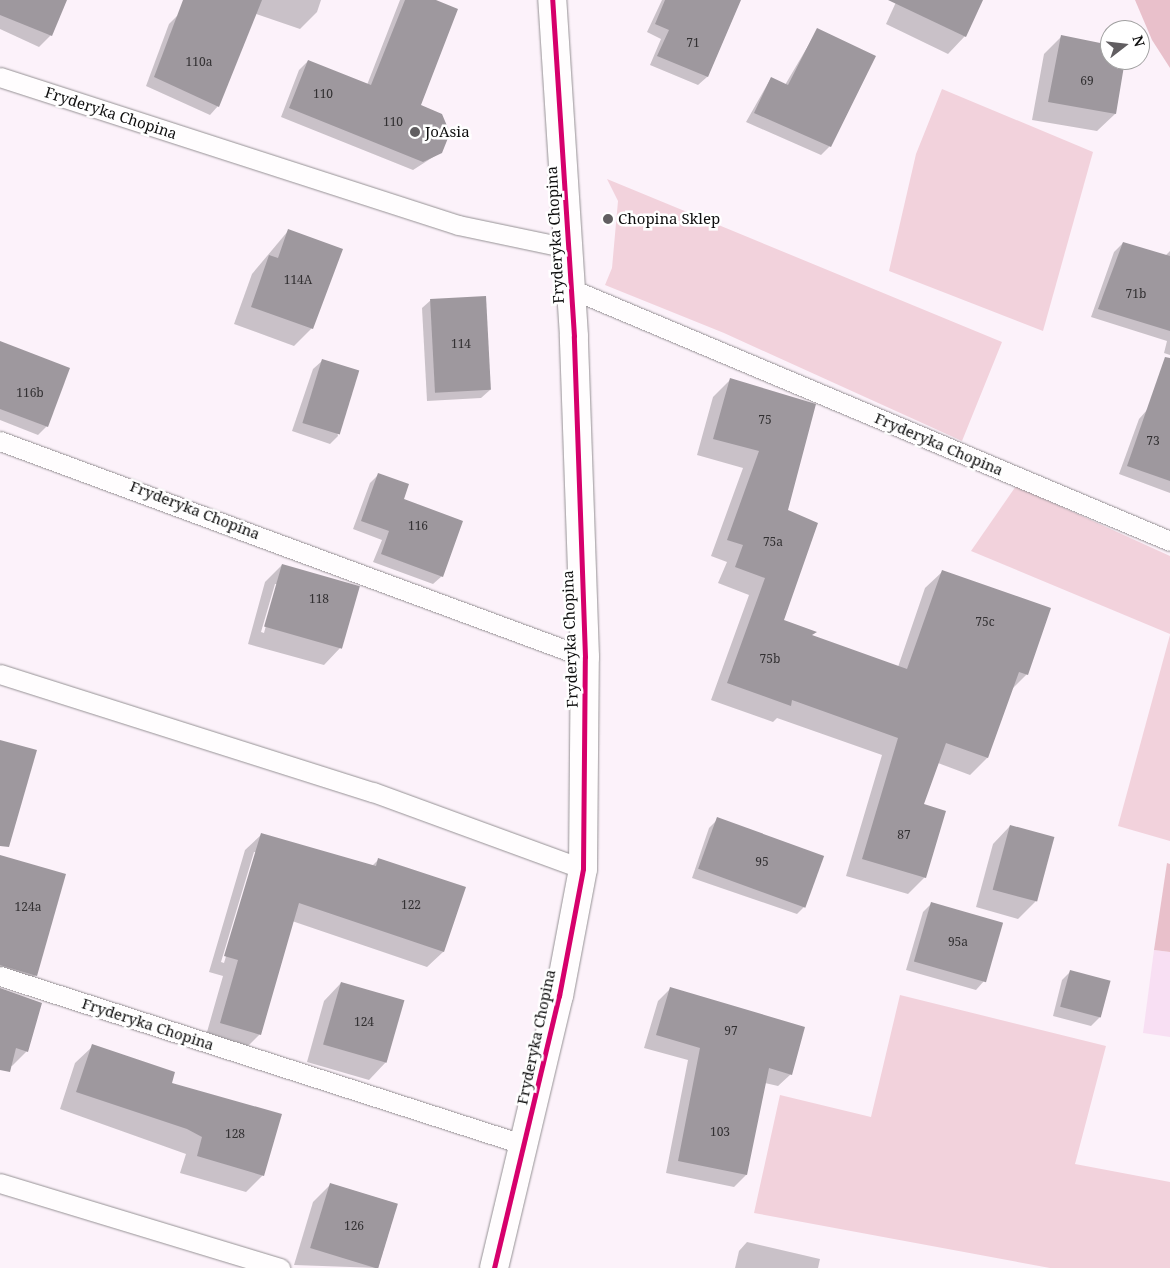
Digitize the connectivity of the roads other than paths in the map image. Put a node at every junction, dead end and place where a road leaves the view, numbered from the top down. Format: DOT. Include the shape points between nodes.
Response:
graph roads {
  1 [pos="552,0"];
  2 [pos="0,77"];
  3 [pos="568,248"];
  4 [pos="569,288"];
  5 [pos="0,441"];
  6 [pos="1170,541"];
  7 [pos="585,657"];
  8 [pos="0,674"];
  9 [pos="583,868"];
  10 [pos="0,976"];
  11 [pos="525,1145"];
  12 [pos="0,1183"];
  13 [pos="280,1268"];
  14 [pos="494,1268"];
  1 -- 3 [label="street, Fryderyka Chopina"];
  2 -- 3 [label="lane, Fryderyka Chopina" via="458,225"];
  3 -- 4 [label="street, Fryderyka Chopina"];
  4 -- 6 [label="lane, Fryderyka Chopina"];
  4 -- 7 [label="street, Fryderyka Chopina"];
  5 -- 7 [label="lane, Fryderyka Chopina" via="62,460"];
  7 -- 9 [label="street, Fryderyka Chopina"];
  8 -- 9 [label="lane" via="373,792"];
  9 -- 11 [label="street, Fryderyka Chopina"];
  10 -- 11 [label="lane, Fryderyka Chopina"];
  11 -- 14 [label="street, Fryderyka Chopina"];
  12 -- 13 [label="lane"];
}
